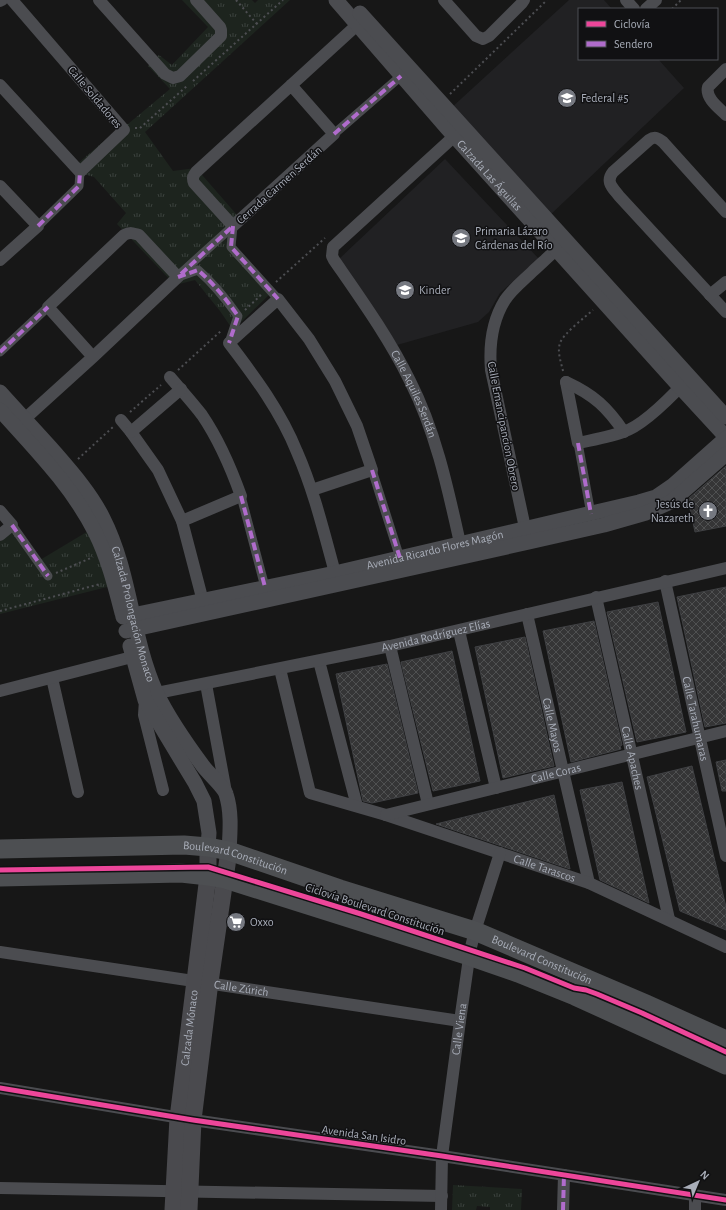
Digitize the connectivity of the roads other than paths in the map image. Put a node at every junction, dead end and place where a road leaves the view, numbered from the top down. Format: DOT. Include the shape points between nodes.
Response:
graph roads {
  1 [pos="12,0"];
  2 [pos="99,0"];
  3 [pos="196,0"];
  4 [pos="336,0"];
  5 [pos="349,0"];
  6 [pos="444,0"];
  7 [pos="524,0"];
  8 [pos="626,0"];
  9 [pos="656,0"];
  10 [pos="633,8"];
  11 [pos="647,8"];
  12 [pos="361,22"];
  13 [pos="726,69"];
  14 [pos="401,76"];
  15 [pos="0,85"];
  16 [pos="291,85"];
  17 [pos="726,115"];
  18 [pos="459,132"];
  19 [pos="334,134"];
  20 [pos="80,172"];
  21 [pos="0,186"];
  22 [pos="726,212"];
  23 [pos="38,226"];
  24 [pos="233,226"];
  25 [pos="561,245"];
  26 [pos="0,260"];
  27 [pos="178,277"];
  28 [pos="726,282"];
  29 [pos="710,295"];
  30 [pos="278,299"];
  31 [pos="48,307"];
  32 [pos="726,312"];
  33 [pos="230,343"];
  34 [pos="0,352"];
  35 [pos="93,357"];
  36 [pos="170,377"];
  37 [pos="685,382"];
  38 [pos="181,389"];
  39 [pos="0,392"];
  40 [pos="0,410"];
  41 [pos="726,417"];
  42 [pos="121,420"];
  43 [pos="20,423"];
  44 [pos="131,432"];
  45 [pos="624,432"];
  46 [pos="726,437"];
  47 [pos="578,443"];
  48 [pos="726,454"];
  49 [pos="372,470"];
  50 [pos="312,490"];
  51 [pos="241,496"];
  52 [pos="0,511"];
  53 [pos="592,514"];
  54 [pos="182,521"];
  55 [pos="12,525"];
  56 [pos="0,535"];
  57 [pos="527,536"];
  58 [pos="462,550"];
  59 [pos="400,558"];
  60 [pos="726,568"];
  61 [pos="48,576"];
  62 [pos="337,579"];
  63 [pos="665,581"];
  64 [pos="265,587"];
  65 [pos="596,597"];
  66 [pos="205,607"];
  67 [pos="527,614"];
  68 [pos="129,623"];
  69 [pos="459,631"];
  70 [pos="390,646"];
  71 [pos="138,657"];
  72 [pos="319,661"];
  73 [pos="280,669"];
  74 [pos="52,678"];
  75 [pos="206,684"];
  76 [pos="0,691"];
  77 [pos="151,696"];
  78 [pos="726,731"];
  79 [pos="700,738"];
  80 [pos="632,754"];
  81 [pos="563,771"];
  82 [pos="496,788"];
  83 [pos="163,790"];
  84 [pos="78,792"];
  85 [pos="226,792"];
  86 [pos="428,804"];
  87 [pos="357,806"];
  88 [pos="386,815"];
  89 [pos="208,847"];
  90 [pos="0,849"];
  91 [pos="229,851"];
  92 [pos="500,853"];
  93 [pos="726,856"];
  94 [pos="0,877"];
  95 [pos="217,877"];
  96 [pos="589,883"];
  97 [pos="669,919"];
  98 [pos="475,931"];
  99 [pos="726,947"];
  100 [pos="0,952"];
  101 [pos="470,956"];
  102 [pos="202,981"];
  103 [pos="575,996"];
  104 [pos="646,1004"];
  105 [pos="460,1020"];
  106 [pos="726,1040"];
  107 [pos="726,1065"];
  108 [pos="0,1088"];
  109 [pos="185,1119"];
  110 [pos="442,1156"];
  111 [pos="564,1174"];
  112 [pos="0,1188"];
  113 [pos="181,1192"];
  114 [pos="442,1196"];
  115 [pos="695,1196"];
  116 [pos="720,1203"];
  117 [pos="173,1210"];
  118 [pos="189,1210"];
  119 [pos="441,1210"];
  120 [pos="563,1210"];
  121 [pos="695,1210"];
  1 -- 20 [label="street, Calle Soldadores" via="124,130"];
  2 -- 3 [label="street" via="165,74 173,78 180,76 221,36 220,27"];
  4 -- 12 [label="street, Calzada Las Águilas"];
  5 -- 12 [label="street, Calzada Las Águilas"];
  6 -- 7 [label="street" via="476,36 483,39"];
  8 -- 10 [label="street"];
  9 -- 11 [label="street"];
  12 -- 14 [label="street, Calzada Las Águilas"];
  12 -- 16 [label="street, Cerrada Carmen Serdán"];
  12 -- 18 [label="street, Calzada Las Águilas" via="442,103"];
  13 -- 17 [label="street" via="708,86 707,92"];
  14 -- 18 [label="street, Calzada Las Águilas"];
  14 -- 19 [label="street"];
  15 -- 20 [label="street"];
  16 -- 19 [label="street"];
  16 -- 24 [label="street, Cerrada Carmen Serdán" via="193,176 194,183"];
  18 -- 25 [label="street, Calzada Las Águilas"];
  18 -- 58 [label="street, Calle Aquiles Serdán" via="330,242 334,260 385,336 429,424"];
  19 -- 24 [label="street, Cerrada Carmen Serdán"];
  20 -- 23 [label="street" via="79,186"];
  21 -- 23 [label="street"];
  22 -- 29 [label="street" via="657,138 649,140 613,172 610,178 609,183 616,192"];
  23 -- 26 [label="street"];
  24 -- 27 [label="street"];
  24 -- 30 [label="street" via="231,247"];
  25 -- 37 [label="street, Calzada Las Águilas"];
  25 -- 37 [label="street, Calzada Las Águilas" via="603,302"];
  25 -- 57 [label="street, Calle Emancipancion Obrero" via="506,300 491,334 491,370"];
  27 -- 31 [label="street" via="139,235 131,233 124,235"];
  27 -- 33 [label="street" via="198,270 223,295 238,316"];
  27 -- 35 [label="street"];
  28 -- 29 [label="street"];
  29 -- 32 [label="street"];
  30 -- 33 [label="street"];
  30 -- 49 [label="street" via="309,338 335,381 357,426"];
  31 -- 34 [label="street"];
  31 -- 35 [label="street"];
  33 -- 50 [label="street" via="278,412 297,450"];
  35 -- 43 [label="street"];
  36 -- 38 [label="street"];
  37 -- 41 [label="street, Calzada Las Águilas"];
  37 -- 45 [label="street" via="648,417"];
  37 -- 46 [label="street, Calzada Las Águilas"];
  38 -- 44 [label="street"];
  38 -- 51 [label="street" via="218,442"];
  39 -- 43 [label="street, Calzada Prolongación Monaco"];
  40 -- 43 [label="street, Calzada Prolongación Monaco"];
  42 -- 44 [label="street"];
  43 -- 68 [label="street, Calzada Prolongación Monaco" via="96,532"];
  43 -- 68 [label="street, Calzada Prolongación Monaco" via="68,468 103,518 120,560"];
  44 -- 54 [label="street" via="158,470"];
  45 -- 47 [label="street"];
  45 -- 47 [label="street" via="614,416 600,402 566,382"];
  46 -- 53 [label="street, Avenida Ricardo Flores Magón" via="672,486 656,497"];
  47 -- 53 [label="street"];
  48 -- 57 [label="street, Avenida Ricardo Flores Magón" via="671,502 659,508 604,525"];
  49 -- 50 [label="street"];
  49 -- 59 [label="street"];
  50 -- 62 [label="street"];
  51 -- 54 [label="street"];
  51 -- 64 [label="street"];
  52 -- 55 [label="street"];
  53 -- 57 [label="street, Avenida Ricardo Flores Magón"];
  54 -- 66 [label="street"];
  55 -- 56 [label="street"];
  55 -- 61 [label="street"];
  57 -- 58 [label="street, Avenida Ricardo Flores Magón"];
  58 -- 59 [label="street, Avenida Ricardo Flores Magón"];
  58 -- 62 [label="street, Avenida Ricardo Flores Magón"];
  59 -- 62 [label="street, Avenida Ricardo Flores Magón"];
  60 -- 63 [label="street, Avenida Rodríguez Elías"];
  62 -- 64 [label="street, Avenida Ricardo Flores Magón"];
  62 -- 66 [label="street, Avenida Ricardo Flores Magón"];
  63 -- 65 [label="street, Avenida Rodríguez Elías"];
  63 -- 79 [label="street, Calle Tarahumaras"];
  64 -- 66 [label="street, Avenida Ricardo Flores Magón"];
  65 -- 67 [label="street, Avenida Rodríguez Elías"];
  65 -- 80 [label="street, Calle Apaches"];
  66 -- 68 [label="street, Avenida Ricardo Flores Magón"];
  67 -- 69 [label="street, Avenida Rodríguez Elías"];
  67 -- 81 [label="street, Calle Mayos"];
  68 -- 71 [label="street, Calzada Prolongación Monaco"];
  69 -- 70 [label="street, Avenida Rodríguez Elías"];
  69 -- 82 [label="street"];
  70 -- 72 [label="street, Avenida Rodríguez Elías"];
  70 -- 86 [label="street"];
  71 -- 74 [label="street"];
  71 -- 77 [label="street, Calzada Prolongación Monaco"];
  72 -- 73 [label="street, Avenida Rodríguez Elías"];
  72 -- 87 [label="street"];
  73 -- 75 [label="street, Avenida Rodríguez Elías"];
  73 -- 87 [label="street, Calle Tarascos" via="310,793"];
  74 -- 76 [label="street"];
  74 -- 84 [label="street"];
  75 -- 77 [label="street, Avenida Rodríguez Elías"];
  75 -- 85 [label="street"];
  77 -- 83 [label="street" via="144,715"];
  77 -- 85 [label="street, Calzada Prolongación Monaco" via="207,771"];
  77 -- 89 [label="street, Calzada Prolongación Monaco" via="204,801"];
  78 -- 79 [label="street, Calle Coras"];
  79 -- 80 [label="street, Calle Coras"];
  79 -- 93 [label="street, Calle Tarahumaras"];
  80 -- 81 [label="street, Calle Coras"];
  80 -- 97 [label="street, Calle Apaches"];
  81 -- 82 [label="street, Calle Coras"];
  81 -- 96 [label="street, Calle Mayos"];
  82 -- 86 [label="street, Calle Coras"];
  85 -- 91 [label="street" via="231,827"];
  86 -- 88 [label="street, Calle Coras"];
  87 -- 88 [label="street, Calle Tarascos"];
  88 -- 92 [label="street, Calle Tarascos"];
  89 -- 90 [label="main road, Boulevard Constitución"];
  89 -- 91 [label="main road, Boulevard Constitución"];
  89 -- 95 [label="main road, Calzada Mónaco"];
  91 -- 95 [label="main road, Calzada Mónaco"];
  91 -- 98 [label="main road, Boulevard Constitución"];
  92 -- 96 [label="street, Calle Tarascos"];
  92 -- 98 [label="street, Calle Viena"];
  94 -- 95 [label="main road, Boulevard Constitución" via="181,873"];
  95 -- 101 [label="main road, Boulevard Constitución"];
  95 -- 102 [label="main road, Calzada Mónaco"];
  96 -- 97 [label="street, Calle Tarascos"];
  97 -- 99 [label="street, Calle Tarascos"];
  98 -- 101 [label="street, Calle Viena"];
  98 -- 104 [label="main road, Boulevard Constitución"];
  100 -- 102 [label="street, Calle Zúrich"];
  101 -- 103 [label="main road, Boulevard Constitución"];
  101 -- 105 [label="street, Calle Viena"];
  102 -- 105 [label="street, Calle Zúrich"];
  102 -- 109 [label="main road, Calzada Mónaco"];
  103 -- 104 [label="main road" via="636,1016 642,1014"];
  103 -- 107 [label="main road, Boulevard Constitución"];
  104 -- 106 [label="main road, Boulevard Constitución"];
  105 -- 110 [label="street, Calle Viena"];
  108 -- 109 [label="street, Avenida San Isidro"];
  109 -- 110 [label="street, Avenida San Isidro"];
  109 -- 113 [label="main road, Calzada Mónaco"];
  110 -- 111 [label="street, Avenida San Isidro"];
  110 -- 114 [label="street, Calle Viena"];
  111 -- 115 [label="street, Avenida San Isidro"];
  111 -- 120 [label="street"];
  112 -- 113 [label="street"];
  113 -- 114 [label="street"];
  113 -- 117 [label="main road, Calzada Mónaco"];
  113 -- 118 [label="main road, Calzada Mónaco"];
  114 -- 119 [label="street, Calle Viena"];
  115 -- 116 [label="street, Avenida San Isidro"];
  115 -- 121 [label="street"];
}
